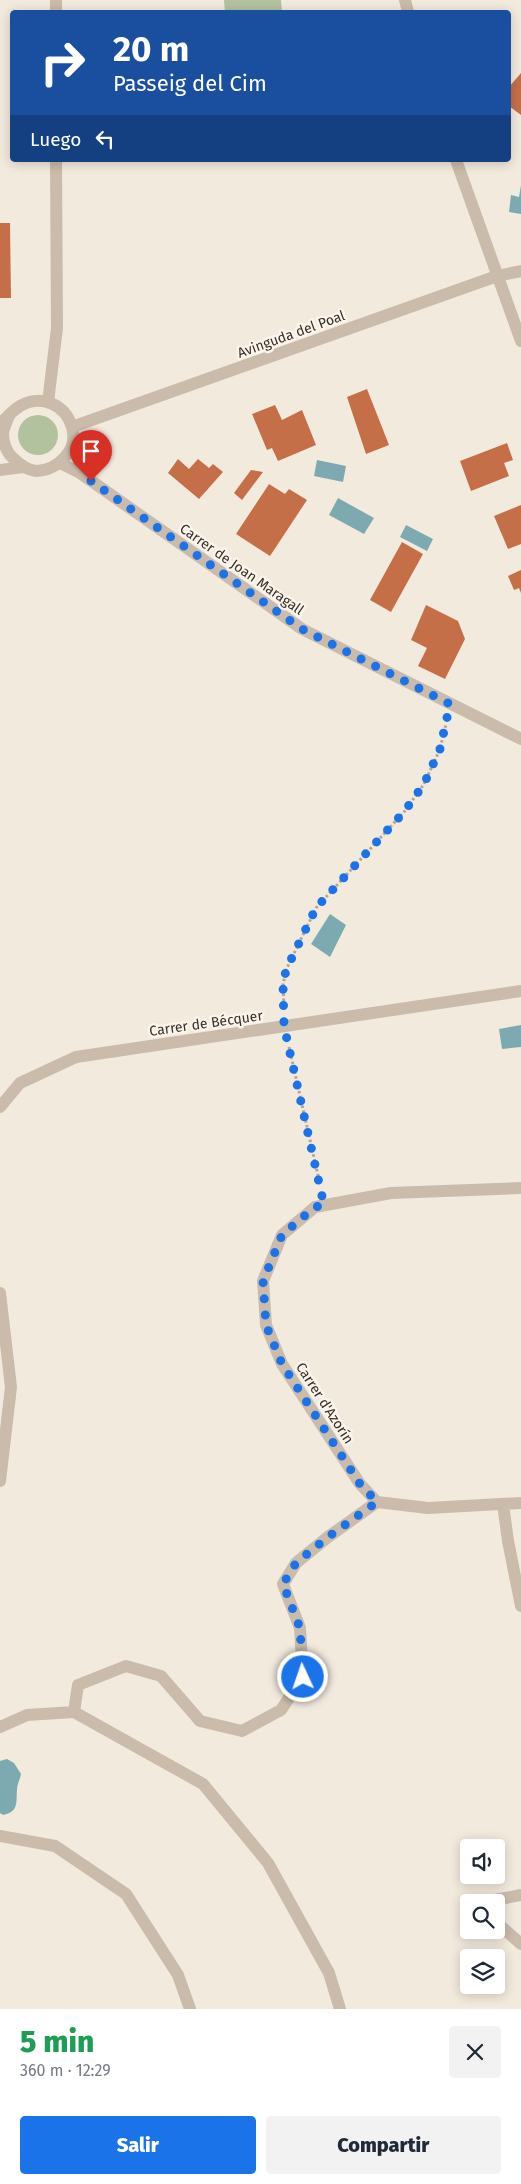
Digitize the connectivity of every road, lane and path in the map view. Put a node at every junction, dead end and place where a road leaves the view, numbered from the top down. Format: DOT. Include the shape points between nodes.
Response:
graph roads {
  1 [pos="56,162"];
  2 [pos="457,162"];
  3 [pos="521,271"];
  4 [pos="497,276"];
  5 [pos="521,342"];
  6 [pos="48,402"];
  7 [pos="4,420"];
  8 [pos="72,427"];
  9 [pos="60,463"];
  10 [pos="23,467"];
  11 [pos="0,470"];
  12 [pos="450,704"];
  13 [pos="521,739"];
  14 [pos="521,990"];
  15 [pos="284,1026"];
  16 [pos="0,1107"];
  17 [pos="521,1188"];
  18 [pos="324,1205"];
  19 [pos="0,1293"];
  20 [pos="0,1481"];
  21 [pos="377,1502"];
  22 [pos="521,1503"];
  23 [pos="503,1504"];
  24 [pos="521,1606"];
  25 [pos="74,1712"];
  26 [pos="0,1727"];
  27 [pos="1,1837"];
  28 [pos="521,1895"];
  29 [pos="505,1898"];
  30 [pos="505,1930"];
  31 [pos="521,1944"];
  32 [pos="190,2009"];
  33 [pos="340,2009"];
  1 -- 6 [label="street" via="57,328"];
  2 -- 4 [label="street"];
  3 -- 4 [label="street, Avinguda del Poal"];
  4 -- 5 [label="street"];
  4 -- 8 [label="street, Avinguda del Poal"];
  6 -- 7 [label="street" via="29,401"];
  6 -- 8 [label="street" via="63,410"];
  7 -- 10 [label="street" via="3,435 8,454"];
  8 -- 9 [label="street" via="73,441"];
  9 -- 10 [label="street" via="35,471"];
  9 -- 12 [label="street, Carrer de Joan Maragall" via="80,473 302,629"];
  10 -- 11 [label="street"];
  12 -- 13 [label="street, Carrer de Joan Maragall"];
  12 -- 15 [label="path" via="440,749 424,784 404,812 316,908 286,970"];
  14 -- 15 [label="street, Carrer de Bécquer"];
  15 -- 16 [label="street, Carrer de Bécquer" via="76,1057 20,1084"];
  15 -- 18 [label="path"];
  17 -- 18 [label="street, Carrer d'Azorín" via="391,1193"];
  18 -- 21 [label="street, Carrer d'Azorín" via="315,1207 282,1235 263,1281 266,1325 282,1364 360,1484"];
  19 -- 20 [label="street" via="11,1388"];
  21 -- 23 [label="street" via="428,1508"];
  21 -- 25 [label="street" via="296,1563 283,1584 300,1628 303,1677 280,1710 242,1731 200,1720 161,1676 126,1666 78,1685"];
  22 -- 23 [label="street"];
  23 -- 24 [label="street"];
  25 -- 26 [label="street" via="27,1715"];
  25 -- 33 [label="street" via="203,1784 268,1863 329,1974"];
  27 -- 32 [label="street" via="55,1846 126,1894 178,1975"];
  28 -- 29 [label="street"];
  30 -- 31 [label="street"];
}
